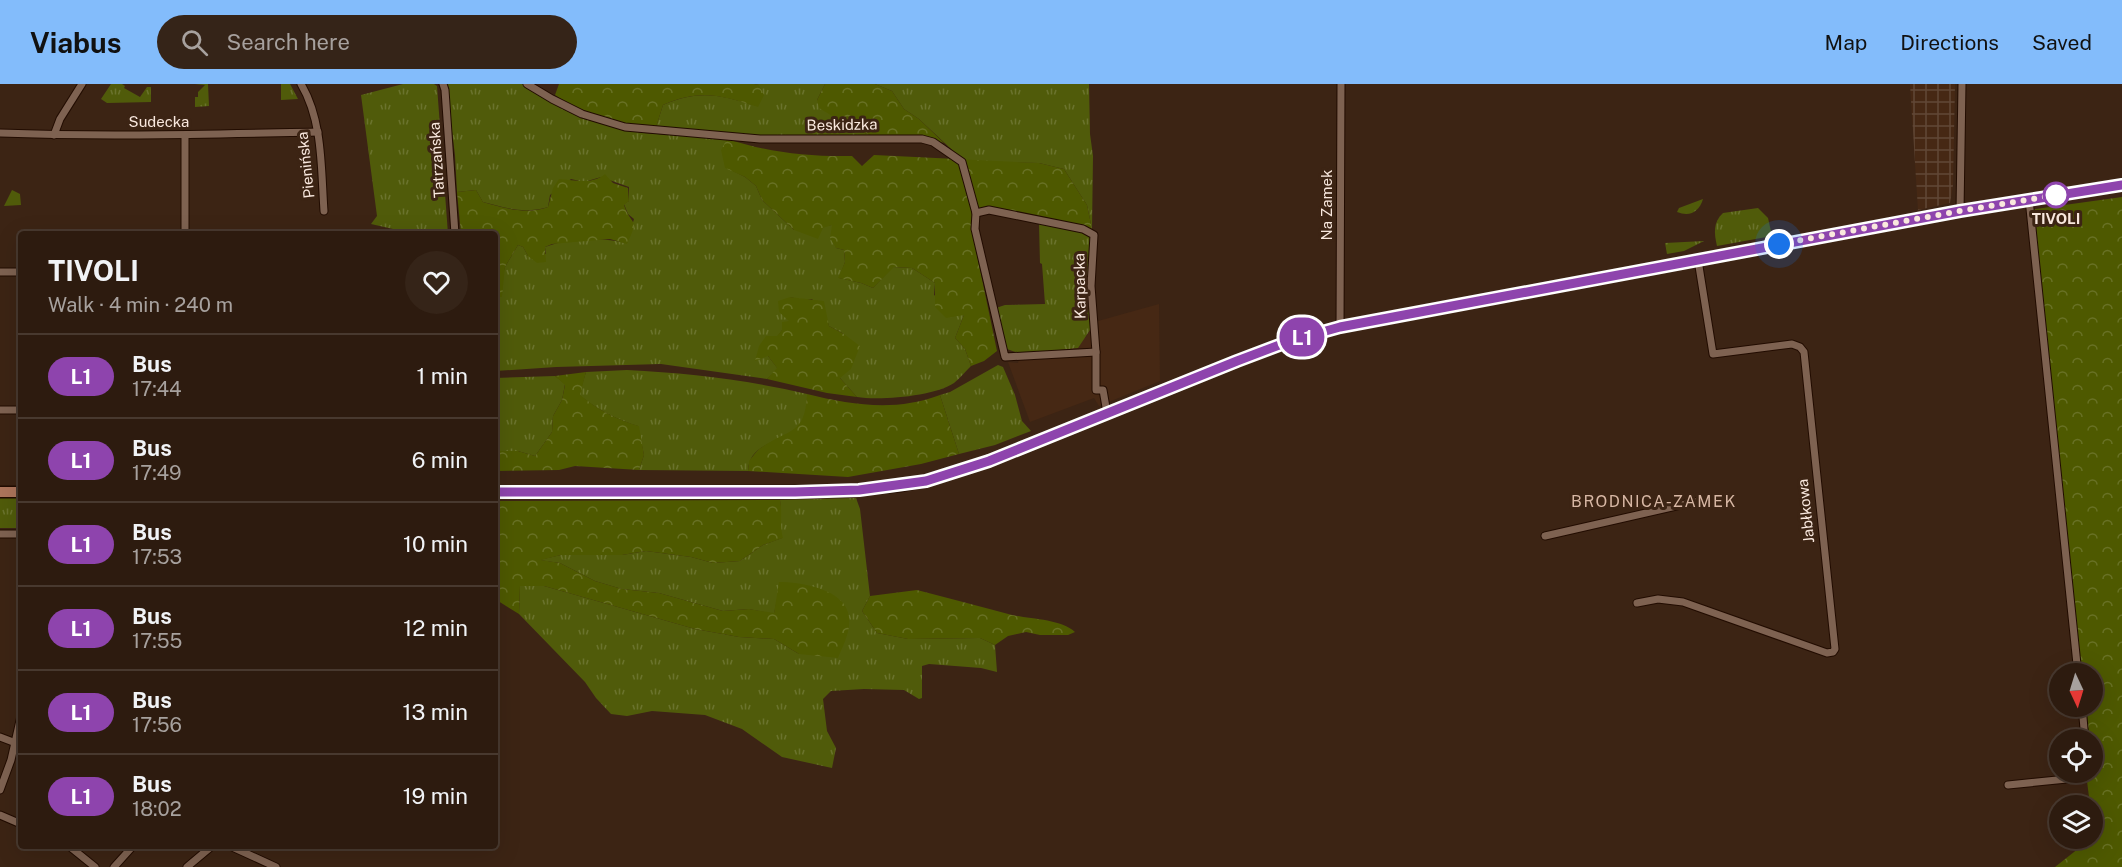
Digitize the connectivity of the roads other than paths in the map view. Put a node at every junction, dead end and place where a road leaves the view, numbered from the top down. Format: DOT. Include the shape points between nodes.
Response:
graph roads {
  1 [pos="82,84"];
  2 [pos="301,84"];
  3 [pos="442,84"];
  4 [pos="527,84"];
  5 [pos="1341,84"];
  6 [pos="1962,84"];
  7 [pos="318,132"];
  8 [pos="0,133"];
  9 [pos="54,135"];
  10 [pos="185,135"];
  11 [pos="2122,185"];
  12 [pos="2029,199"];
  13 [pos="324,211"];
  14 [pos="1960,211"];
  15 [pos="976,213"];
  16 [pos="185,231"];
  17 [pos="455,231"];
  18 [pos="1698,260"];
  19 [pos="0,272"];
  20 [pos="18,272"];
  21 [pos="1340,327"];
  22 [pos="1096,352"];
  23 [pos="0,410"];
  24 [pos="18,410"];
  25 [pos="1107,413"];
  26 [pos="0,492"];
  27 [pos="18,492"];
  28 [pos="498,492"];
  29 [pos="1703,500"];
  30 [pos="0,534"];
  31 [pos="18,534"];
  32 [pos="1545,536"];
  33 [pos="1637,603"];
  34 [pos="2077,663"];
  35 [pos="0,737"];
  36 [pos="18,744"];
  37 [pos="18,746"];
  38 [pos="2049,781"];
  39 [pos="2007,785"];
  40 [pos="0,790"];
  41 [pos="0,815"];
  42 [pos="18,823"];
  43 [pos="73,849"];
  44 [pos="130,849"];
  45 [pos="208,849"];
  46 [pos="237,849"];
  47 [pos="95,867"];
  48 [pos="114,867"];
  49 [pos="187,867"];
  50 [pos="276,867"];
  1 -- 9 [label="street"];
  2 -- 7 [label="street, Pienińska"];
  3 -- 17 [label="street, Tatrzańska"];
  4 -- 15 [label="street, Beskidzka" via="582,114 625,127 760,139 933,142 962,162"];
  5 -- 21 [label="street, Na Zamek"];
  6 -- 14 [label="street"];
  7 -- 10 [label="street, Sudecka"];
  7 -- 13 [label="street, Pienińska"];
  8 -- 9 [label="street, Sudecka"];
  9 -- 10 [label="street, Sudecka"];
  10 -- 16 [label="street"];
  11 -- 12 [label="main road"];
  12 -- 14 [label="main road"];
  12 -- 34 [label="street"];
  14 -- 18 [label="main road"];
  15 -- 22 [label="street, Beskidzka" via="975,229 1005,357"];
  15 -- 22 [label="street, Karpacka" via="989,210 1083,229 1094,235 1091,286"];
  18 -- 21 [label="main road"];
  18 -- 33 [label="street, Jabłkowa" via="1713,354 1791,344 1804,352 1835,649 1827,653 1683,602"];
  19 -- 20 [label="street"];
  21 -- 25 [label="main road" via="1290,341"];
  22 -- 25 [label="street, Karpacka" via="1096,390 1103,390"];
  23 -- 24 [label="street"];
  25 -- 28 [label="main road" via="956,473 900,486 795,492"];
  26 -- 27 [label="main road"];
  29 -- 32 [label="street"];
  30 -- 31 [label="street"];
  35 -- 36 [label="street"];
  37 -- 40 [label="street"];
  38 -- 39 [label="street"];
  41 -- 42 [label="street"];
  43 -- 47 [label="street"];
  44 -- 48 [label="street"];
  45 -- 49 [label="street"];
  46 -- 50 [label="street"];
}
